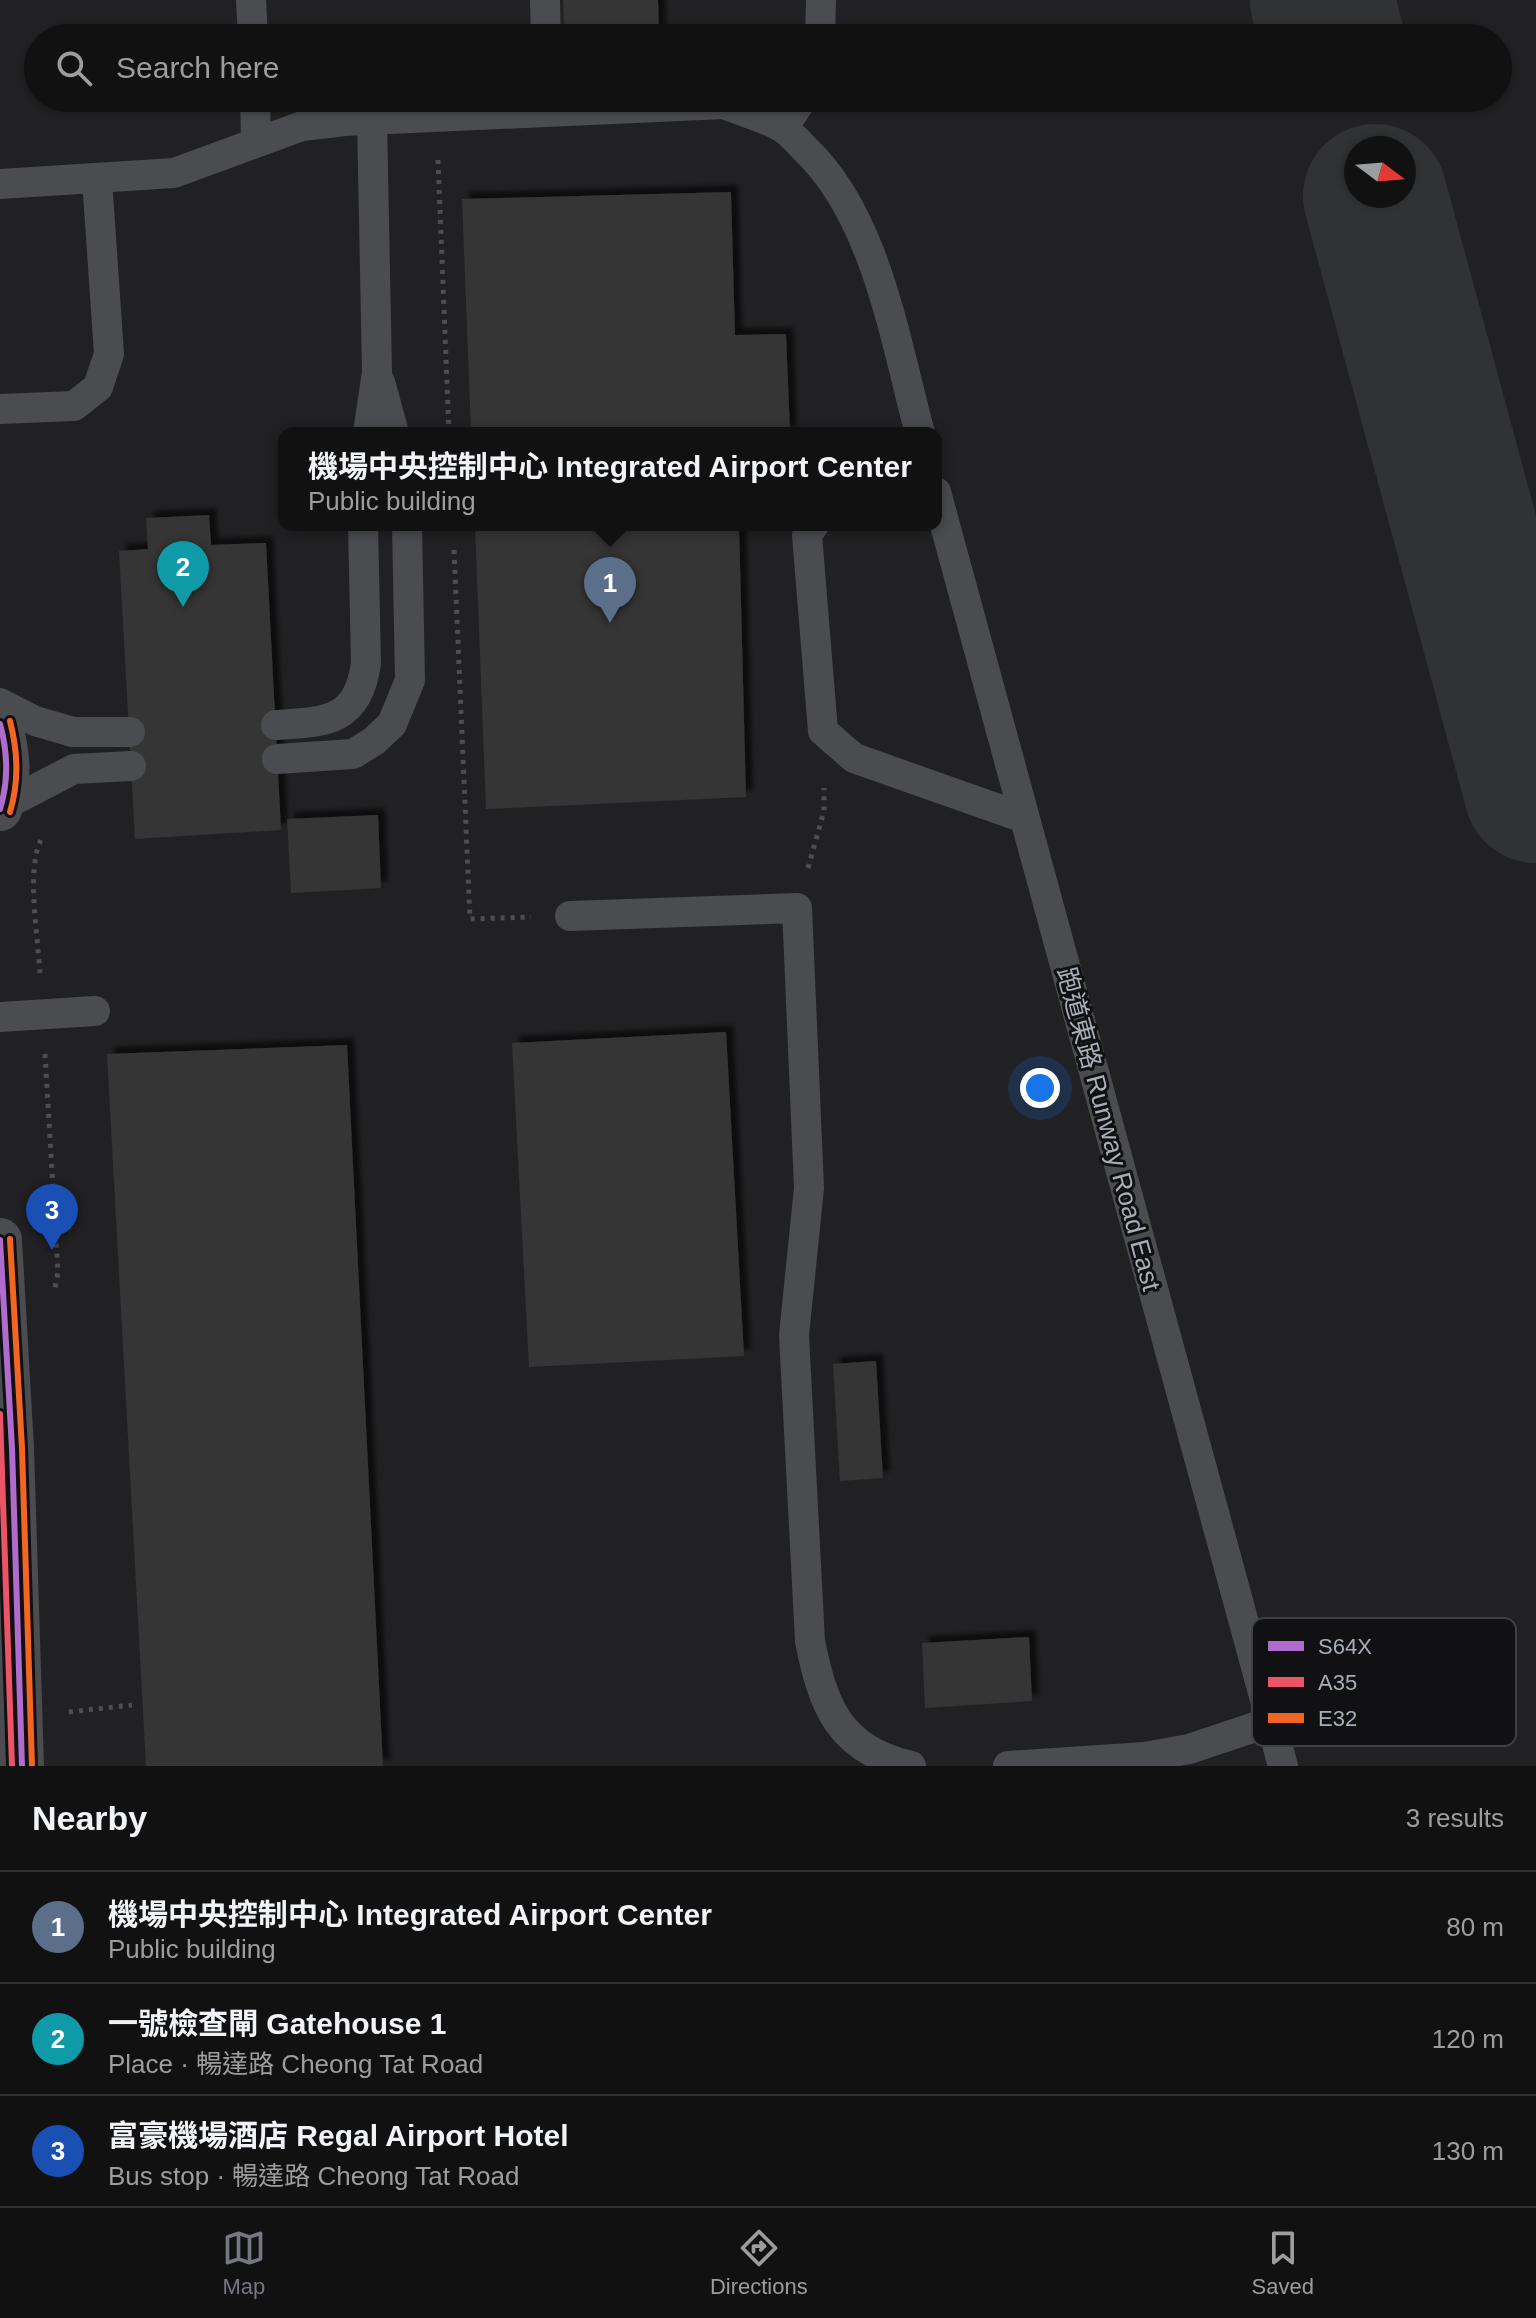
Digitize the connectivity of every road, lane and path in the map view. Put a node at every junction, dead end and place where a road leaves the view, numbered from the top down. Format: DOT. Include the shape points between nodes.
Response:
graph roads {
  1 [pos="251,0"];
  2 [pos="545,0"];
  3 [pos="821,0"];
  4 [pos="252,24"];
  5 [pos="546,24"];
  6 [pos="820,24"];
  7 [pos="255,112"];
  8 [pos="454,112"];
  9 [pos="744,112"];
  10 [pos="794,112"];
  11 [pos="372,119"];
  12 [pos="783,128"];
  13 [pos="256,141"];
  14 [pos="437,154"];
  15 [pos="97,179"];
  16 [pos="0,184"];
  17 [pos="377,372"];
  18 [pos="0,409"];
  19 [pos="369,427"];
  20 [pos="392,427"];
  21 [pos="449,427"];
  22 [pos="918,427"];
  23 [pos="942,514"];
  24 [pos="363,531"];
  25 [pos="407,531"];
  26 [pos="810,531"];
  27 [pos="454,541"];
  28 [pos="0,703"];
  29 [pos="0,724"];
  30 [pos="276,725"];
  31 [pos="823,731"];
  32 [pos="130,732"];
  33 [pos="277,759"];
  34 [pos="131,766"];
  35 [pos="0,808"];
  36 [pos="1024,818"];
  37 [pos="797,908"];
  38 [pos="570,916"];
  39 [pos="95,1011"];
  40 [pos="0,1017"];
  41 [pos="0,1240"];
  42 [pos="1252,1656"];
  43 [pos="132,1705"];
  44 [pos="71,1712"];
  45 [pos="1252,1728"];
  46 [pos="1277,1746"];
  47 [pos="866,1758"];
  48 [pos="22,1766"];
  49 [pos="911,1766"];
  50 [pos="1008,1766"];
  51 [pos="1283,1766"];
  1 -- 4 [label="lane"];
  2 -- 5 [label="lane"];
  3 -- 6 [label="lane"];
  7 -- 13 [label="lane"];
  8 -- 11 [label="lane"];
  9 -- 12 [label="lane"];
  10 -- 12 [label="lane"];
  11 -- 13 [label="lane" via="302,126"];
  11 -- 17 [label="lane"];
  12 -- 22 [label="lane" via="817,160 863,239"];
  13 -- 15 [label="lane" via="174,173"];
  14 -- 21 [label="path"];
  15 -- 16 [label="lane"];
  15 -- 18 [label="lane" via="109,354 98,387 74,406"];
  17 -- 19 [label="lane"];
  17 -- 20 [label="lane"];
  23 -- 36 [label="lane, 跑道東路 Runway Road East"];
  24 -- 30 [label="lane" via="364,682 355,699 327,721"];
  25 -- 33 [label="lane" via="410,680 392,724 353,754"];
  26 -- 31 [label="lane"];
  27 -- 38 [label="path" via="470,919"];
  28 -- 32 [label="lane" via="73,732"];
  29 -- 35 [label="street" via="9,778"];
  31 -- 36 [label="lane" via="854,758"];
  31 -- 37 [label="path" via="824,811"];
  34 -- 35 [label="lane" via="74,769"];
  36 -- 42 [label="lane, 跑道東路 Runway Road East"];
  37 -- 38 [label="lane"];
  37 -- 47 [label="lane" via="809,1188 794,1335 810,1641 831,1713"];
  39 -- 40 [label="lane"];
  41 -- 48 [label="street"];
  43 -- 44 [label="path"];
  45 -- 50 [label="lane" via="1145,1757"];
  46 -- 51 [label="lane, 跑道東路 Runway Road East"];
  47 -- 49 [label="lane"];
}
